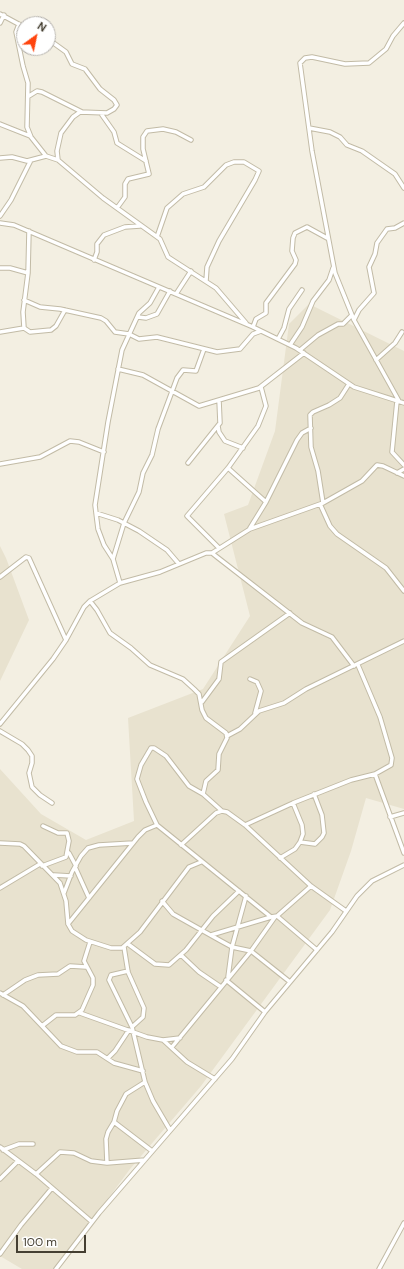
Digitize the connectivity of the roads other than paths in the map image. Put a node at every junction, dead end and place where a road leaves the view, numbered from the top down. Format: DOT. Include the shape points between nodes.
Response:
graph roads {
  1 [pos="2,14"];
  2 [pos="16,22"];
  3 [pos="0,23"];
  4 [pos="404,23"];
  5 [pos="56,45"];
  6 [pos="21,56"];
  7 [pos="29,96"];
  8 [pos="83,112"];
  9 [pos="102,114"];
  10 [pos="0,124"];
  11 [pos="309,128"];
  12 [pos="31,137"];
  13 [pos="191,140"];
  14 [pos="46,156"];
  15 [pos="0,158"];
  16 [pos="31,160"];
  17 [pos="58,160"];
  18 [pos="146,161"];
  19 [pos="404,188"];
  20 [pos="117,208"];
  21 [pos="0,216"];
  22 [pos="404,222"];
  23 [pos="0,223"];
  24 [pos="142,226"];
  25 [pos="29,232"];
  26 [pos="157,237"];
  27 [pos="327,238"];
  28 [pos="94,260"];
  29 [pos="0,268"];
  30 [pos="333,268"];
  31 [pos="191,271"];
  32 [pos="28,273"];
  33 [pos="206,281"];
  34 [pos="160,287"];
  35 [pos="302,290"];
  36 [pos="170,292"];
  37 [pos="176,294"];
  38 [pos="24,300"];
  39 [pos="65,310"];
  40 [pos="352,315"];
  41 [pos="138,317"];
  42 [pos="354,320"];
  43 [pos="247,324"];
  44 [pos="253,327"];
  45 [pos="24,328"];
  46 [pos="262,331"];
  47 [pos="0,332"];
  48 [pos="402,332"];
  49 [pos="129,334"];
  50 [pos="278,339"];
  51 [pos="290,345"];
  52 [pos="204,349"];
  53 [pos="300,350"];
  54 [pos="304,353"];
  55 [pos="376,360"];
  56 [pos="118,369"];
  57 [pos="349,384"];
  58 [pos="261,387"];
  59 [pos="172,391"];
  60 [pos="218,400"];
  61 [pos="398,401"];
  62 [pos="404,402"];
  63 [pos="218,426"];
  64 [pos="311,428"];
  65 [pos="243,448"];
  66 [pos="104,452"];
  67 [pos="188,463"];
  68 [pos="0,464"];
  69 [pos="404,465"];
  70 [pos="228,468"];
  71 [pos="404,469"];
  72 [pos="397,473"];
  73 [pos="404,476"];
  74 [pos="266,502"];
  75 [pos="321,504"];
  76 [pos="96,513"];
  77 [pos="106,517"];
  78 [pos="124,522"];
  79 [pos="97,523"];
  80 [pos="250,529"];
  81 [pos="219,548"];
  82 [pos="212,553"];
  83 [pos="113,559"];
  84 [pos="178,564"];
  85 [pos="0,577"];
  86 [pos="120,584"];
  87 [pos="404,592"];
  88 [pos="90,601"];
  89 [pos="290,613"];
  90 [pos="66,640"];
  91 [pos="404,641"];
  92 [pos="356,666"];
  93 [pos="250,679"];
  94 [pos="202,702"];
  95 [pos="255,713"];
  96 [pos="0,724"];
  97 [pos="0,731"];
  98 [pos="227,736"];
  99 [pos="375,774"];
  100 [pos="203,794"];
  101 [pos="314,794"];
  102 [pos="52,803"];
  103 [pos="293,803"];
  104 [pos="222,811"];
  105 [pos="404,812"];
  106 [pos="390,817"];
  107 [pos="157,825"];
  108 [pos="245,825"];
  109 [pos="43,826"];
  110 [pos="300,842"];
  111 [pos="133,843"];
  112 [pos="0,844"];
  113 [pos="181,845"];
  114 [pos="68,852"];
  115 [pos="404,853"];
  116 [pos="280,858"];
  117 [pos="201,862"];
  118 [pos="41,865"];
  119 [pos="404,865"];
  120 [pos="75,866"];
  121 [pos="54,875"];
  122 [pos="71,876"];
  123 [pos="312,886"];
  124 [pos="0,888"];
  125 [pos="239,891"];
  126 [pos="64,894"];
  127 [pos="246,896"];
  128 [pos="89,898"];
  129 [pos="162,901"];
  130 [pos="346,911"];
  131 [pos="275,917"];
  132 [pos="68,924"];
  133 [pos="239,925"];
  134 [pos="202,930"];
  135 [pos="211,935"];
  136 [pos="90,942"];
  137 [pos="126,945"];
  138 [pos="232,947"];
  139 [pos="317,950"];
  140 [pos="251,951"];
  141 [pos="181,955"];
  142 [pos="86,967"];
  143 [pos="128,971"];
  144 [pos="227,979"];
  145 [pos="290,982"];
  146 [pos="221,987"];
  147 [pos="2,994"];
  148 [pos="80,1012"];
  149 [pos="265,1012"];
  150 [pos="42,1026"];
  151 [pos="131,1028"];
  152 [pos="134,1032"];
  153 [pos="180,1038"];
  154 [pos="163,1040"];
  155 [pos="172,1047"];
  156 [pos="108,1058"];
  157 [pos="143,1071"];
  158 [pos="215,1079"];
  159 [pos="145,1082"];
  160 [pos="114,1122"];
  161 [pos="170,1130"];
  162 [pos="33,1144"];
  163 [pos="2,1148"];
  164 [pos="152,1152"];
  165 [pos="144,1160"];
  166 [pos="18,1161"];
  167 [pos="107,1163"];
  168 [pos="36,1174"];
  169 [pos="0,1179"];
  170 [pos="52,1188"];
  171 [pos="92,1222"];
  172 [pos="404,1223"];
  173 [pos="0,1254"];
  174 [pos="56,1269"];
  175 [pos="379,1269"];
  1 -- 2 [label="street"];
  1 -- 3 [label="street"];
  4 -- 11 [label="street" via="386,49 369,63 345,64 312,57 301,61 300,73"];
  5 -- 9 [label="street" via="66,52 72,64 85,69 100,89 116,102 111,112"];
  6 -- 7 [label="street" via="28,79"];
  7 -- 8 [label="street" via="34,92 42,92"];
  7 -- 12 [label="street" via="28,127"];
  8 -- 9 [label="street"];
  8 -- 17 [label="street" via="73,118 61,133"];
  9 -- 18 [label="street" via="114,132 117,144"];
  10 -- 12 [label="street"];
  11 -- 19 [label="street" via="334,133 347,145 362,151 395,174"];
  11 -- 27 [label="street"];
  12 -- 14 [label="street"];
  13 -- 18 [label="street" via="168,130 149,129 143,137"];
  14 -- 16 [label="street"];
  14 -- 17 [label="street"];
  15 -- 16 [label="street"];
  16 -- 21 [label="street"];
  17 -- 20 [label="street"];
  18 -- 20 [label="street" via="149,174 128,179 125,184 125,196"];
  20 -- 24 [label="street"];
  22 -- 42 [label="street" via="395,228 387,229 377,243 368,271 374,293"];
  23 -- 25 [label="street" via="14,225"];
  24 -- 26 [label="street"];
  24 -- 28 [label="street" via="125,227 104,235 97,244 98,252"];
  25 -- 28 [label="street"];
  25 -- 32 [label="street"];
  26 -- 31 [label="street" via="168,256"];
  26 -- 33 [label="street" via="167,208 183,194 204,187 226,165 244,162 259,171 219,241 208,267"];
  27 -- 30 [label="street"];
  27 -- 44 [label="street" via="307,227 295,233 292,251 295,264 266,303 266,313 256,319"];
  28 -- 34 [label="street"];
  29 -- 32 [label="street"];
  30 -- 40 [label="street"];
  30 -- 51 [label="street" via="329,280 313,301 302,327"];
  31 -- 33 [label="street"];
  31 -- 37 [label="street"];
  32 -- 38 [label="street"];
  33 -- 43 [label="street"];
  34 -- 36 [label="street"];
  34 -- 41 [label="street"];
  35 -- 50 [label="street" via="289,310"];
  36 -- 37 [label="street"];
  36 -- 41 [label="street" via="157,314 146,318"];
  37 -- 43 [label="street"];
  38 -- 39 [label="street" via="40,307"];
  38 -- 45 [label="street"];
  39 -- 45 [label="street" via="51,330 30,332"];
  39 -- 49 [label="street" via="101,318 115,332"];
  40 -- 42 [label="street"];
  40 -- 53 [label="street" via="343,324 338,324 318,335"];
  41 -- 49 [label="street"];
  42 -- 55 [label="street"];
  43 -- 44 [label="street"];
  44 -- 46 [label="street"];
  45 -- 47 [label="street"];
  46 -- 50 [label="street"];
  46 -- 52 [label="street" via="253,334 240,349 220,352"];
  48 -- 55 [label="street" via="395,343"];
  49 -- 52 [label="street" via="139,339 156,337"];
  49 -- 56 [label="street"];
  50 -- 51 [label="street"];
  51 -- 53 [label="street"];
  52 -- 59 [label="street" via="196,371 183,370"];
  53 -- 54 [label="street"];
  54 -- 57 [label="street"];
  54 -- 58 [label="street" via="278,371"];
  55 -- 61 [label="street"];
  56 -- 59 [label="street" via="143,375"];
  56 -- 66 [label="street"];
  57 -- 61 [label="street" via="368,393"];
  57 -- 64 [label="street" via="340,398 311,413"];
  58 -- 60 [label="street"];
  58 -- 65 [label="street" via="266,410"];
  59 -- 60 [label="street" via="197,406"];
  59 -- 78 [label="street" via="158,428 152,455 143,473 139,492"];
  60 -- 63 [label="street" via="221,419"];
  61 -- 62 [label="street"];
  61 -- 69 [label="street" via="392,452"];
  63 -- 65 [label="street" via="225,441"];
  63 -- 67 [label="street"];
  64 -- 74 [label="street" via="302,433 297,440"];
  64 -- 75 [label="street" via="311,447 318,471"];
  65 -- 70 [label="street"];
  66 -- 68 [label="street" via="70,441 40,457"];
  66 -- 76 [label="street" via="95,505"];
  70 -- 74 [label="street"];
  70 -- 81 [label="street" via="187,516"];
  71 -- 72 [label="street"];
  72 -- 73 [label="street"];
  72 -- 75 [label="street" via="377,466 362,481"];
  74 -- 80 [label="street"];
  75 -- 80 [label="street"];
  75 -- 87 [label="street" via="336,534 386,568"];
  76 -- 77 [label="street"];
  76 -- 79 [label="street"];
  77 -- 78 [label="street"];
  77 -- 79 [label="street"];
  78 -- 83 [label="street"];
  78 -- 84 [label="street" via="167,550"];
  79 -- 83 [label="street" via="104,545"];
  80 -- 81 [label="street"];
  81 -- 82 [label="street"];
  82 -- 84 [label="street" via="201,554"];
  82 -- 89 [label="street"];
  83 -- 86 [label="street"];
  84 -- 86 [label="street"];
  85 -- 90 [label="street" via="26,557 29,558"];
  86 -- 88 [label="street"];
  88 -- 90 [label="street" via="79,615"];
  88 -- 94 [label="street" via="107,631 150,665 188,683 199,694"];
  89 -- 92 [label="street" via="307,626 332,637"];
  89 -- 94 [label="street" via="221,662 219,679"];
  90 -- 96 [label="street"];
  91 -- 92 [label="street"];
  92 -- 95 [label="street" via="306,689 284,703"];
  92 -- 99 [label="street" via="380,717 392,762 389,767"];
  93 -- 95 [label="street" via="257,682 261,690"];
  94 -- 98 [label="street" via="206,718"];
  95 -- 98 [label="street" via="240,729"];
  97 -- 102 [label="street" via="28,750 32,756 29,774 32,787"];
  98 -- 100 [label="street" via="219,754 218,770 206,781"];
  99 -- 101 [label="street"];
  99 -- 106 [label="street"];
  100 -- 104 [label="street"];
  100 -- 107 [label="street" via="189,786 166,756 150,748 137,779"];
  101 -- 103 [label="street"];
  101 -- 110 [label="street" via="322,815 324,833 315,844"];
  103 -- 108 [label="street"];
  103 -- 110 [label="street" via="302,825 303,834"];
  104 -- 108 [label="street"];
  104 -- 113 [label="street" via="209,817"];
  105 -- 106 [label="street"];
  106 -- 115 [label="street"];
  107 -- 111 [label="street" via="145,830"];
  107 -- 113 [label="street"];
  108 -- 116 [label="street"];
  109 -- 114 [label="street" via="58,833 68,834"];
  110 -- 116 [label="street" via="291,852"];
  111 -- 120 [label="street" via="92,847 85,850"];
  111 -- 128 [label="street"];
  112 -- 118 [label="street" via="22,844"];
  113 -- 117 [label="street"];
  114 -- 118 [label="street" via="64,858"];
  114 -- 120 [label="street"];
  116 -- 123 [label="street"];
  117 -- 125 [label="street"];
  117 -- 129 [label="street" via="189,867"];
  118 -- 121 [label="street"];
  118 -- 124 [label="street"];
  119 -- 130 [label="street" via="372,881"];
  120 -- 122 [label="street"];
  120 -- 128 [label="street"];
  121 -- 122 [label="street"];
  121 -- 126 [label="street"];
  122 -- 126 [label="street"];
  123 -- 130 [label="street"];
  123 -- 131 [label="street"];
  125 -- 127 [label="street"];
  125 -- 134 [label="street"];
  126 -- 132 [label="street"];
  127 -- 131 [label="street"];
  127 -- 133 [label="street"];
  128 -- 132 [label="street"];
  129 -- 134 [label="street" via="173,914"];
  129 -- 137 [label="street" via="140,932"];
  130 -- 139 [label="street"];
  131 -- 133 [label="street"];
  131 -- 139 [label="street"];
  131 -- 140 [label="street"];
  132 -- 136 [label="street" via="72,931"];
  133 -- 135 [label="street"];
  133 -- 138 [label="street"];
  134 -- 135 [label="street"];
  134 -- 141 [label="street"];
  135 -- 138 [label="street"];
  136 -- 137 [label="street" via="118,949"];
  136 -- 142 [label="street" via="85,958"];
  137 -- 141 [label="street" via="147,960 162,966 169,965"];
  137 -- 143 [label="street"];
  138 -- 140 [label="street"];
  138 -- 144 [label="street"];
  139 -- 145 [label="street"];
  140 -- 144 [label="street"];
  140 -- 145 [label="street"];
  141 -- 146 [label="street" via="199,972"];
  142 -- 147 [label="street" via="70,966 58,974 38,975"];
  142 -- 148 [label="street" via="93,985"];
  143 -- 151 [label="street" via="144,1008 143,1017"];
  143 -- 151 [label="street" via="109,978"];
  144 -- 146 [label="street"];
  144 -- 149 [label="street"];
  145 -- 149 [label="street"];
  146 -- 153 [label="street"];
  147 -- 150 [label="street" via="23,1006"];
  148 -- 150 [label="street" via="71,1016 56,1016"];
  148 -- 151 [label="street"];
  149 -- 158 [label="street"];
  150 -- 156 [label="street" via="61,1046 77,1052 97,1052"];
  151 -- 152 [label="street"];
  151 -- 156 [label="street"];
  152 -- 154 [label="street"];
  152 -- 157 [label="street"];
  153 -- 154 [label="street"];
  153 -- 155 [label="street"];
  154 -- 155 [label="street"];
  155 -- 158 [label="street" via="187,1062"];
  156 -- 157 [label="street" via="122,1066"];
  157 -- 159 [label="street"];
  158 -- 161 [label="street"];
  159 -- 160 [label="street" via="126,1094"];
  159 -- 161 [label="street"];
  160 -- 164 [label="street"];
  160 -- 167 [label="street" via="108,1132"];
  161 -- 164 [label="street"];
  162 -- 163 [label="street"];
  163 -- 166 [label="street"];
  164 -- 165 [label="street"];
  165 -- 167 [label="street"];
  165 -- 171 [label="street"];
  166 -- 168 [label="street"];
  166 -- 169 [label="street"];
  167 -- 168 [label="street" via="91,1161 74,1153 60,1152"];
  168 -- 170 [label="street"];
  170 -- 171 [label="street"];
  170 -- 173 [label="street"];
  171 -- 174 [label="street"];
  172 -- 175 [label="street"];
}
